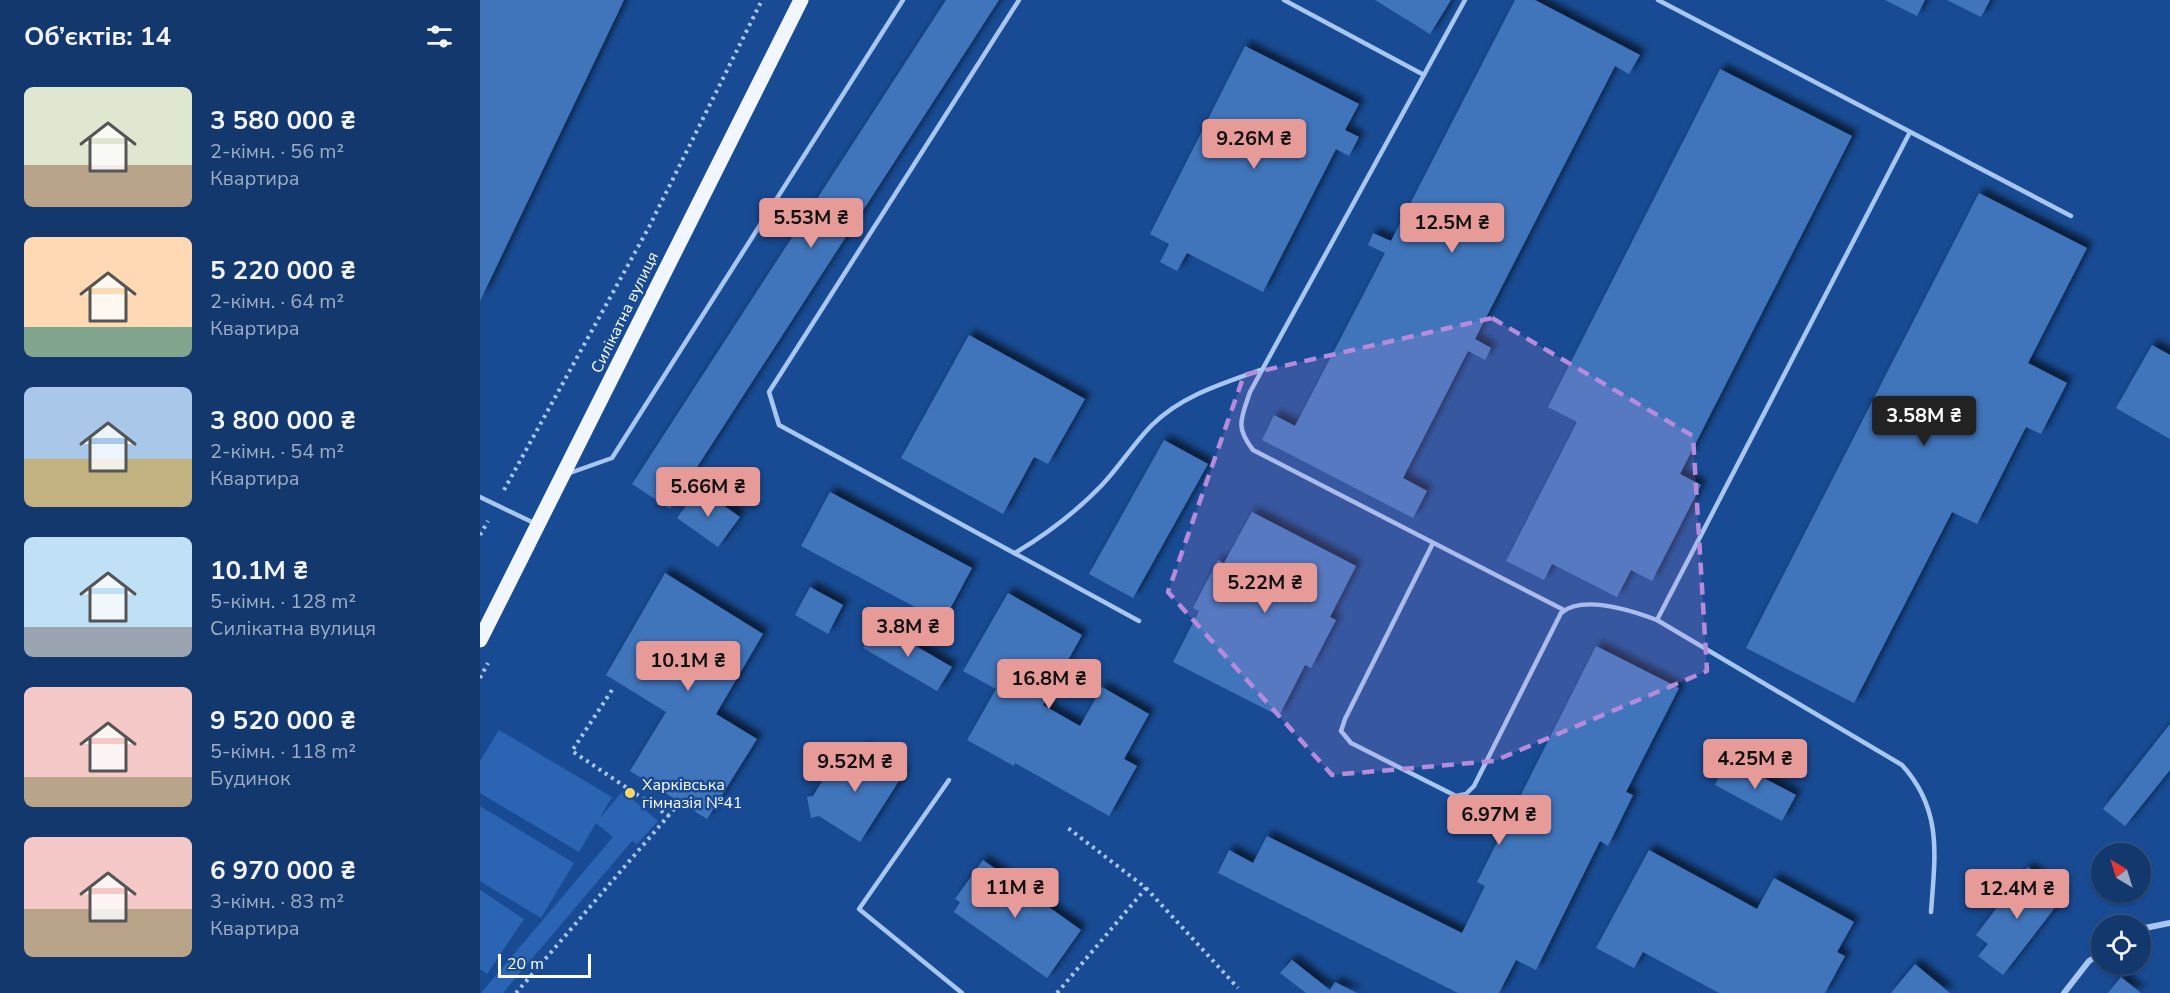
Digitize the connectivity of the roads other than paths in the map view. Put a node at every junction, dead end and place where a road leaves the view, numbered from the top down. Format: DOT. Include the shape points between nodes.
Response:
graph roads {
  1 [pos="801,0"];
  2 [pos="903,0"];
  3 [pos="1019,0"];
  4 [pos="1284,0"];
  5 [pos="1465,0"];
  6 [pos="1658,0"];
  7 [pos="1424,75"];
  8 [pos="1910,132"];
  9 [pos="2071,216"];
  10 [pos="1263,369"];
  11 [pos="565,475"];
  12 [pos="480,497"];
  13 [pos="539,525"];
  14 [pos="1433,543"];
  15 [pos="1015,553"];
  16 [pos="1564,610"];
  17 [pos="1657,620"];
  18 [pos="1139,621"];
  19 [pos="480,640"];
  20 [pos="949,780"];
  21 [pos="1931,912"];
  22 [pos="2170,923"];
  23 [pos="2151,927"];
  24 [pos="2091,960"];
  25 [pos="962,993"];
  26 [pos="2064,993"];
  1 -- 11 [label="main road, Силікатна вулиця"];
  2 -- 11 [label="lane" via="612,458"];
  3 -- 15 [label="lane" via="769,393 779,425"];
  4 -- 7 [label="lane"];
  5 -- 7 [label="lane"];
  6 -- 8 [label="lane"];
  7 -- 10 [label="lane"];
  8 -- 9 [label="lane"];
  8 -- 17 [label="lane"];
  10 -- 14 [label="lane" via="1242,413 1241,435 1253,450"];
  10 -- 15 [label="lane" via="1181,403 1153,424 1102,485 1075,510"];
  11 -- 13 [label="main road, Силікатна вулиця"];
  12 -- 13 [label="lane"];
  13 -- 19 [label="main road, Силікатна вулиця"];
  14 -- 16 [label="lane"];
  14 -- 16 [label="lane" via="1345,719 1341,731 1350,743 1456,796 1466,794 1474,786"];
  15 -- 18 [label="lane"];
  16 -- 17 [label="lane" via="1588,605 1621,607"];
  17 -- 21 [label="lane" via="1902,765 1920,784 1929,810 1935,853"];
  20 -- 25 [label="lane" via="859,909"];
  22 -- 23 [label="street"];
  24 -- 26 [label="street"];
}
